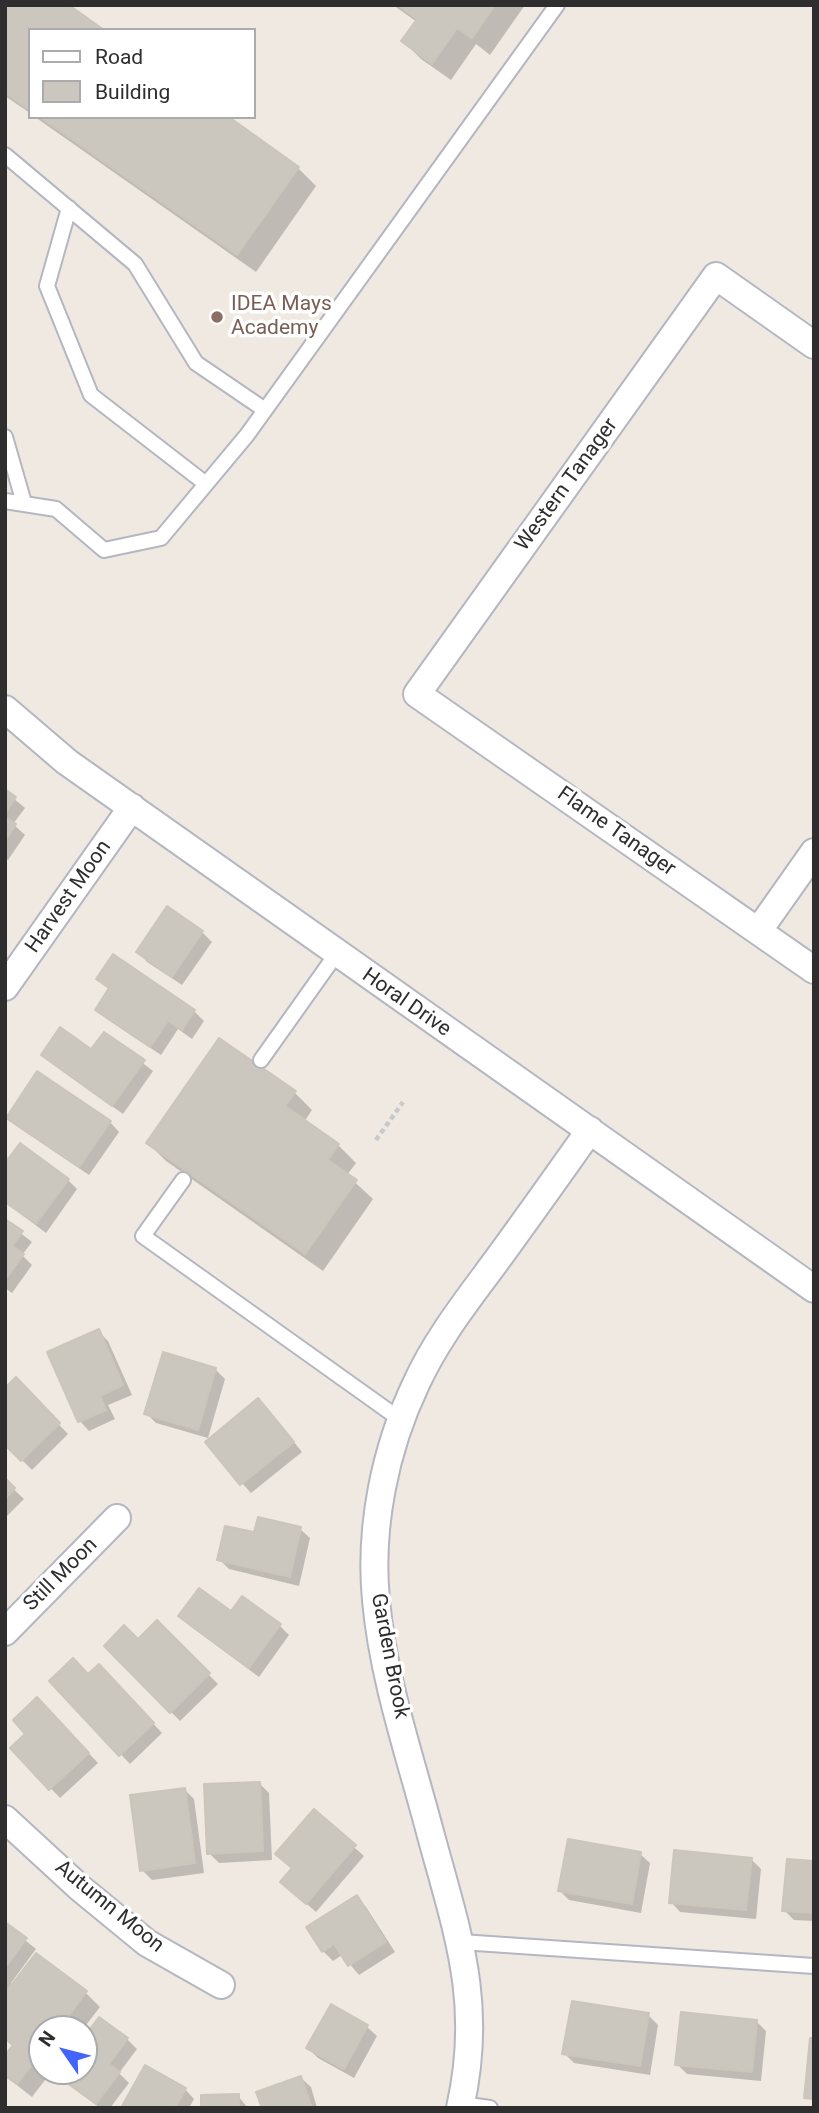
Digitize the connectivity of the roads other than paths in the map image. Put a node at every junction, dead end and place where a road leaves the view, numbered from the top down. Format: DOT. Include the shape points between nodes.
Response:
graph roads {
  1 [pos="557,5"];
  2 [pos="5,155"];
  3 [pos="69,208"];
  4 [pos="814,345"];
  5 [pos="265,410"];
  6 [pos="5,437"];
  7 [pos="206,484"];
  8 [pos="5,501"];
  9 [pos="24,503"];
  10 [pos="417,694"];
  11 [pos="5,709"];
  12 [pos="132,807"];
  13 [pos="814,852"];
  14 [pos="759,930"];
  15 [pos="337,953"];
  16 [pos="814,970"];
  17 [pos="5,987"];
  18 [pos="261,1060"];
  19 [pos="590,1130"];
  20 [pos="183,1180"];
  21 [pos="814,1289"];
  22 [pos="401,1420"];
  23 [pos="117,1518"];
  24 [pos="5,1632"];
  25 [pos="5,1819"];
  26 [pos="461,1942"];
  27 [pos="814,1966"];
  28 [pos="221,1985"];
  29 [pos="460,2106"];
  30 [pos="490,2108"];
  1 -- 5 [label="lane"];
  2 -- 3 [label="lane"];
  3 -- 5 [label="lane" via="135,264 196,363"];
  3 -- 7 [label="lane" via="47,286 91,396"];
  4 -- 10 [label="street, Western Tanager" via="716,276"];
  5 -- 7 [label="lane"];
  6 -- 9 [label="lane"];
  7 -- 9 [label="lane" via="161,538 104,550 56,509"];
  8 -- 9 [label="lane"];
  10 -- 14 [label="street, Flame Tanager"];
  11 -- 12 [label="street, Horal Drive" via="67,762"];
  12 -- 15 [label="street, Horal Drive"];
  12 -- 17 [label="street, Harvest Moon"];
  13 -- 14 [label="street"];
  14 -- 16 [label="street, Flame Tanager"];
  15 -- 18 [label="lane"];
  15 -- 19 [label="street, Horal Drive"];
  19 -- 21 [label="street, Horal Drive"];
  19 -- 22 [label="street, Garden Brook" via="455,1319 417,1382"];
  20 -- 22 [label="lane" via="143,1236"];
  22 -- 26 [label="street, Garden Brook" via="377,1526 377,1609 390,1681"];
  23 -- 24 [label="street, Still Moon"];
  25 -- 28 [label="street, Autumn Moon" via="147,1943"];
  26 -- 27 [label="lane"];
  26 -- 29 [label="street, Garden Brook" via="469,2018"];
  29 -- 30 [label="lane"];
}
